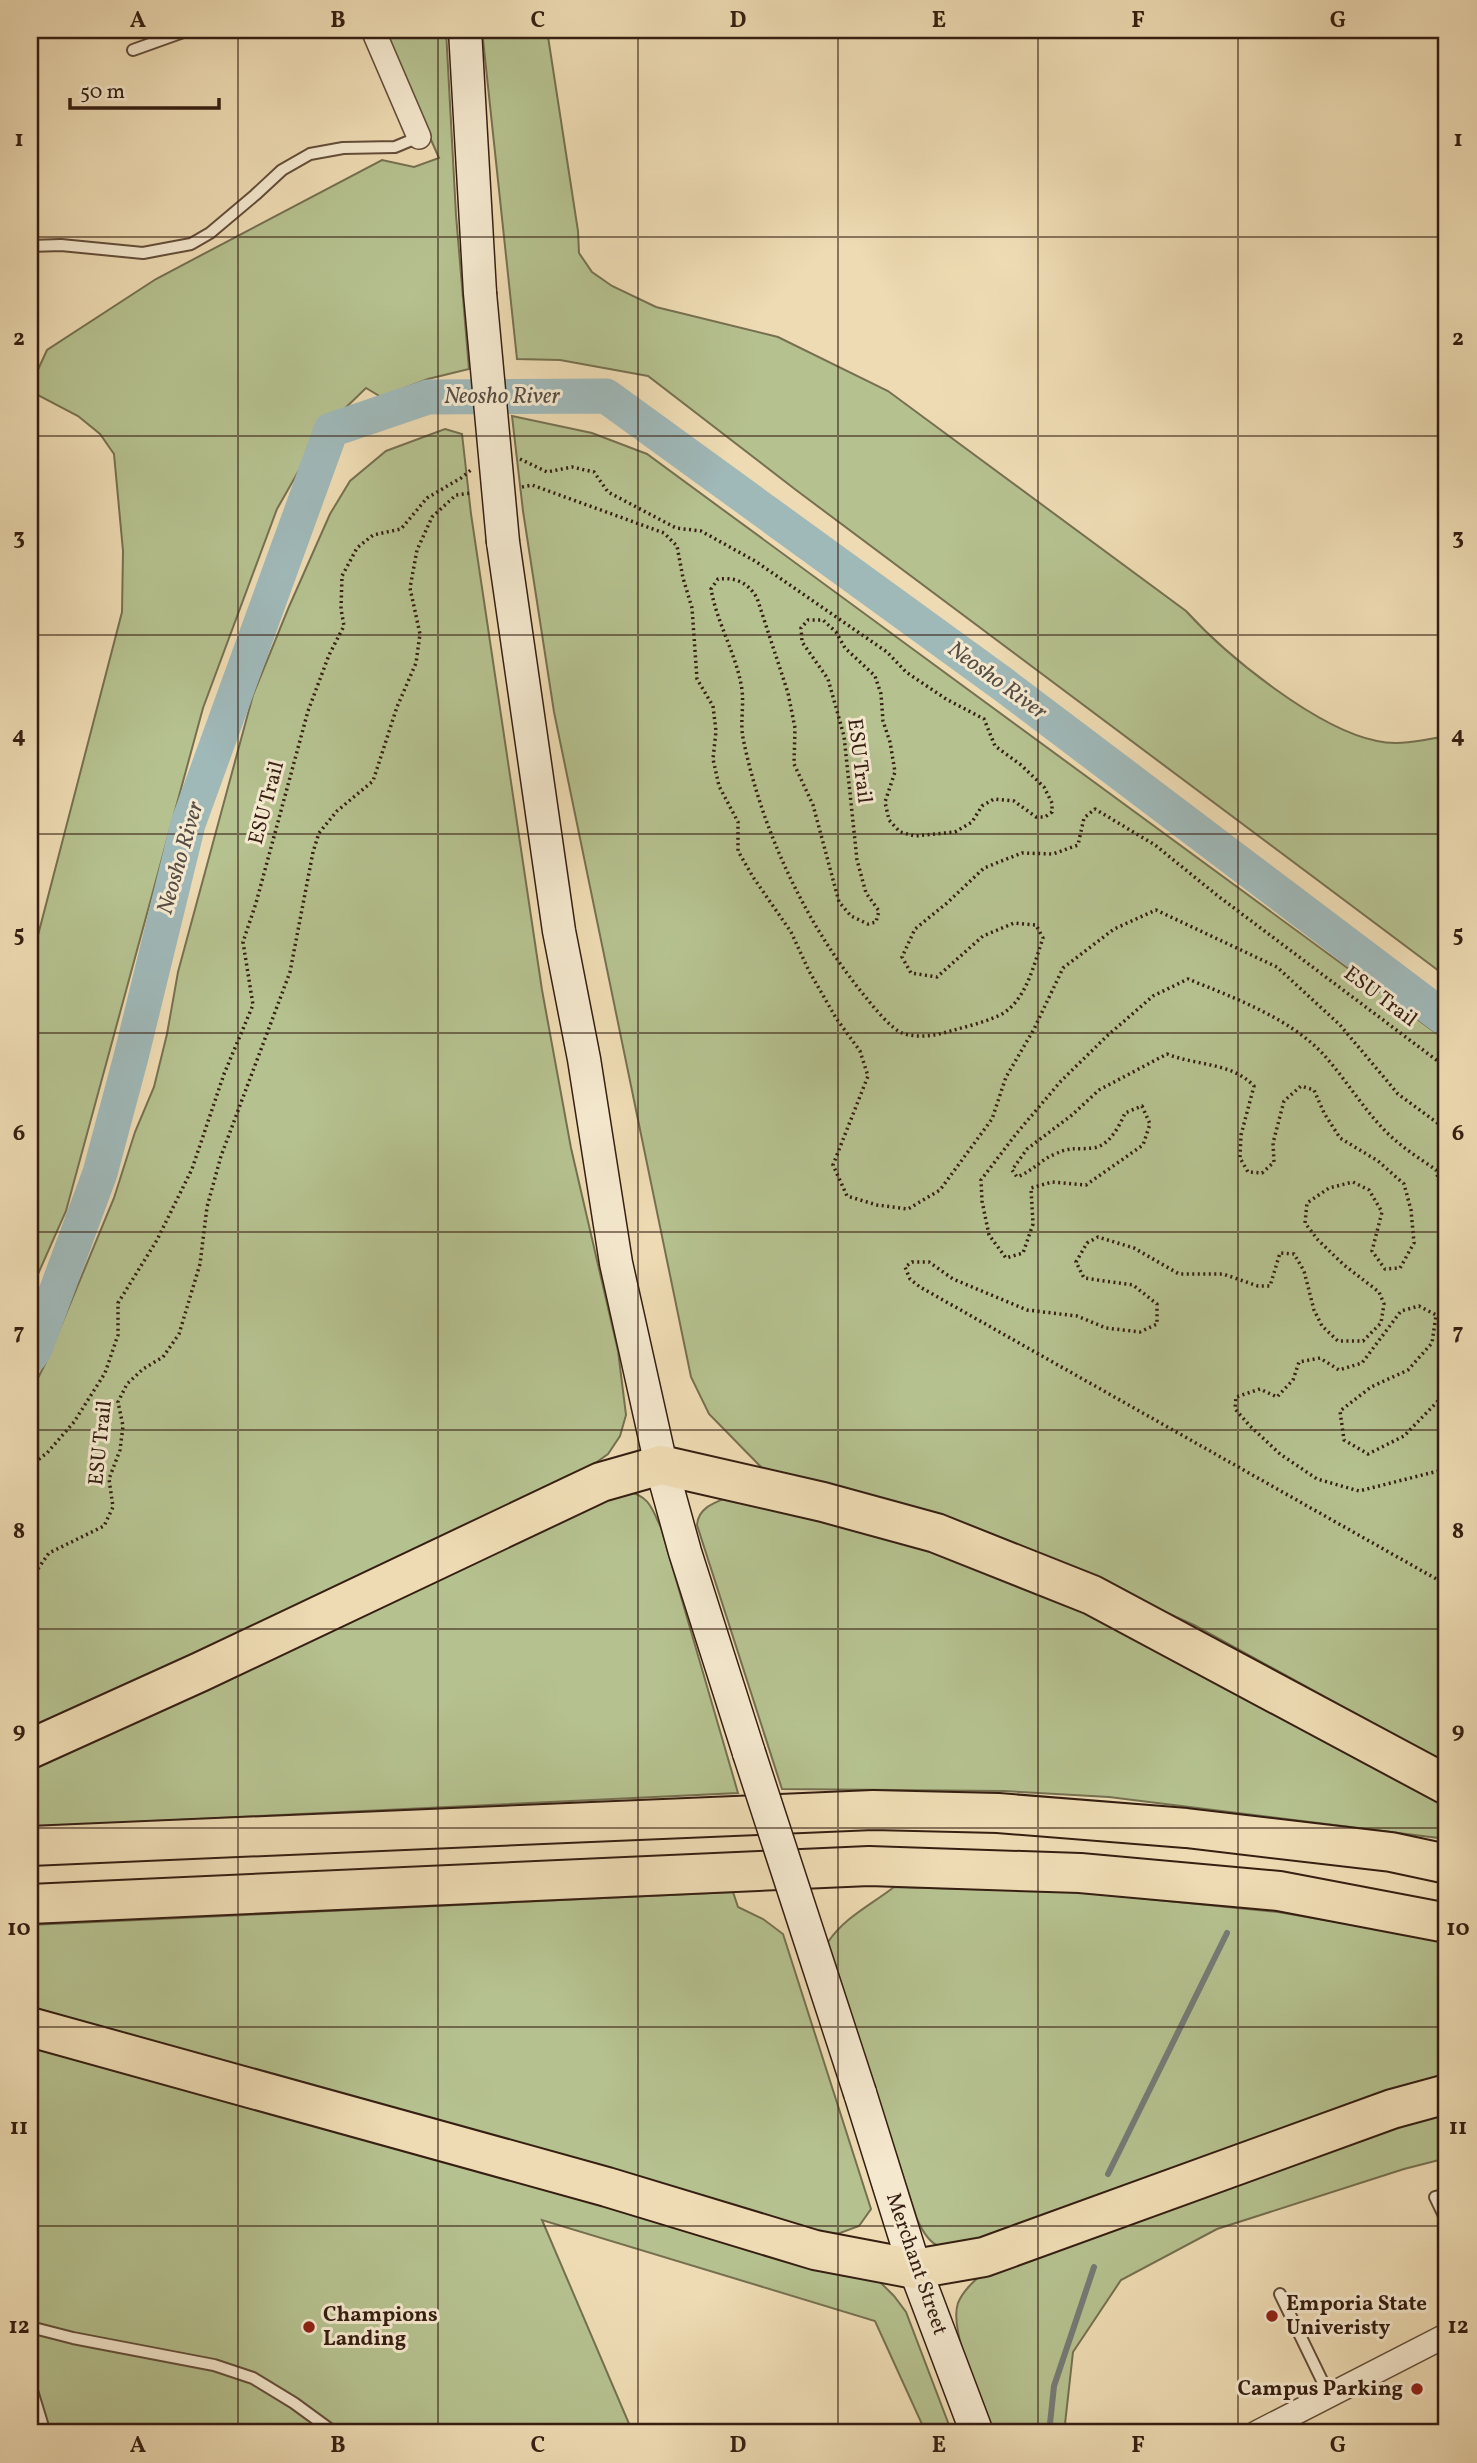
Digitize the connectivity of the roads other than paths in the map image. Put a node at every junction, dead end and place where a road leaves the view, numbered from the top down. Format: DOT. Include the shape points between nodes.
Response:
graph roads {
  1 [pos="189,30"];
  2 [pos="373,30"];
  3 [pos="465,30"];
  4 [pos="133,50"];
  5 [pos="419,137"];
  6 [pos="30,246"];
  7 [pos="661,1465"];
  8 [pos="30,1749"];
  9 [pos="1447,1785"];
  10 [pos="30,1846"];
  11 [pos="1447,1864"];
  12 [pos="30,1905"];
  13 [pos="1447,1923"];
  14 [pos="30,2027"];
  15 [pos="1447,2094"];
  16 [pos="1447,2194"];
  17 [pos="1447,2222"];
  18 [pos="915,2269"];
  19 [pos="1280,2294"];
  20 [pos="30,2326"];
  21 [pos="1447,2335"];
  22 [pos="30,2384"];
  23 [pos="1330,2397"];
  24 [pos="1293,2425"];
  25 [pos="45,2433"];
  26 [pos="335,2433"];
  27 [pos="977,2433"];
  28 [pos="1256,2433"];
  1 -- 4 [label="lane"];
  2 -- 5 [label="street"];
  3 -- 7 [label="main road, Merchant Street, bridge" via="480,293 503,542 559,931 616,1263"];
  5 -- 6 [label="lane" via="395,147 310,154 282,170 191,244 143,253"];
  7 -- 8 [label="highway" via="601,1482"];
  7 -- 9 [label="highway" via="936,1533 1092,1595"];
  7 -- 18 [label="main road, Merchant Street, bridge"];
  10 -- 11 [label="highway" via="873,1810 998,1813 1186,1828 1391,1852"];
  12 -- 13 [label="highway" via="869,1866 1080,1873 1279,1891"];
  14 -- 18 [label="highway" via="607,2186 816,2249"];
  15 -- 18 [label="highway" via="1392,2109 984,2258"];
  16 -- 17 [label="lane" via="1435,2197"];
  18 -- 27 [label="main road, Merchant Street"];
  19 -- 23 [label="lane"];
  20 -- 26 [label="lane" via="214,2365 253,2378"];
  21 -- 23 [label="street"];
  22 -- 25 [label="lane"];
  23 -- 24 [label="street"];
  24 -- 28 [label="street"];
}
